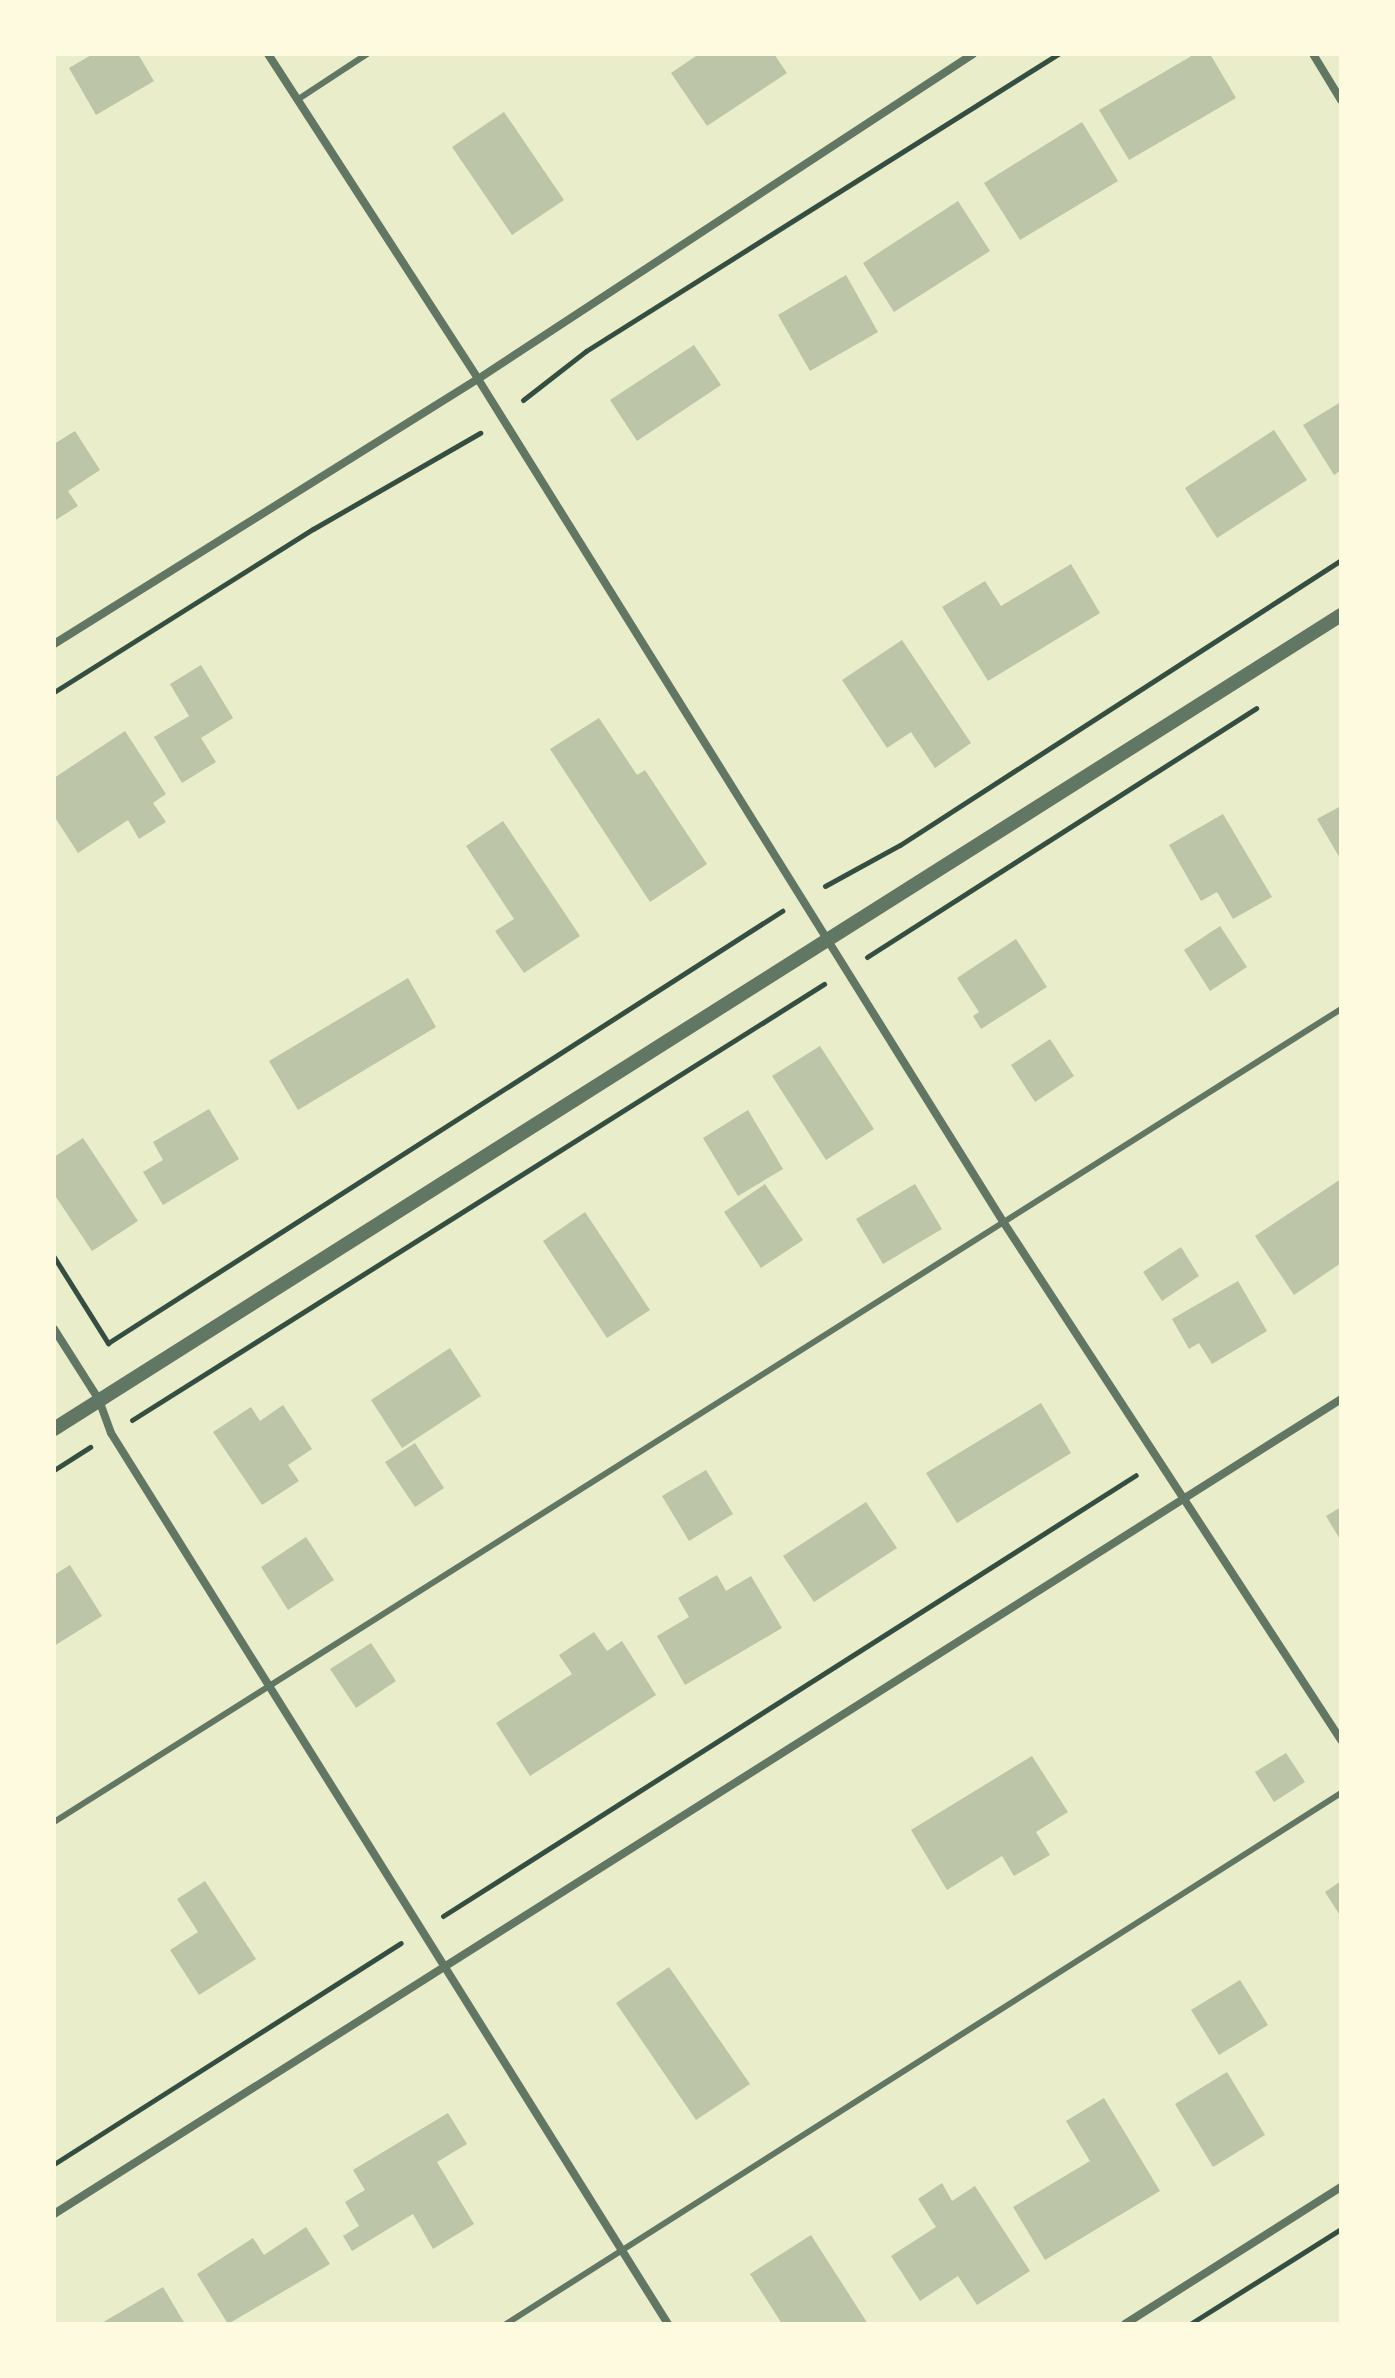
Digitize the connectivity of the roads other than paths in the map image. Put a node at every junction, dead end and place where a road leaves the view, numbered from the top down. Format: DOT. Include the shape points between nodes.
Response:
graph roads {
  1 [pos="268,54"];
  2 [pos="367,54"];
  3 [pos="973,54"];
  4 [pos="1313,54"];
  5 [pos="297,100"];
  6 [pos="1341,100"];
  7 [pos="478,379"];
  8 [pos="1341,615"];
  9 [pos="54,644"];
  10 [pos="828,940"];
  11 [pos="1341,1009"];
  12 [pos="1004,1223"];
  13 [pos="54,1329"];
  14 [pos="1341,1399"];
  15 [pos="99,1400"];
  16 [pos="54,1429"];
  17 [pos="1185,1498"];
  18 [pos="270,1686"];
  19 [pos="1341,1740"];
  20 [pos="1341,1793"];
  21 [pos="54,1822"];
  22 [pos="447,1968"];
  23 [pos="1341,2187"];
  24 [pos="54,2214"];
  25 [pos="622,2252"];
  26 [pos="506,2324"];
  27 [pos="668,2324"];
  28 [pos="1125,2324"];
  1 -- 5 [label="street"];
  2 -- 5 [label="lane"];
  3 -- 7 [label="street"];
  4 -- 6 [label="street"];
  5 -- 7 [label="street"];
  7 -- 9 [label="street"];
  7 -- 10 [label="street"];
  8 -- 10 [label="street"];
  10 -- 12 [label="street"];
  10 -- 15 [label="street"];
  11 -- 12 [label="lane"];
  12 -- 17 [label="street"];
  12 -- 18 [label="lane"];
  13 -- 15 [label="street"];
  14 -- 17 [label="street"];
  15 -- 16 [label="street"];
  15 -- 18 [label="street" via="111,1433"];
  17 -- 19 [label="street"];
  17 -- 22 [label="street"];
  18 -- 21 [label="lane"];
  18 -- 22 [label="street"];
  20 -- 25 [label="lane"];
  22 -- 24 [label="street"];
  22 -- 25 [label="street"];
  23 -- 28 [label="street"];
  25 -- 26 [label="lane"];
  25 -- 27 [label="street"];
}
